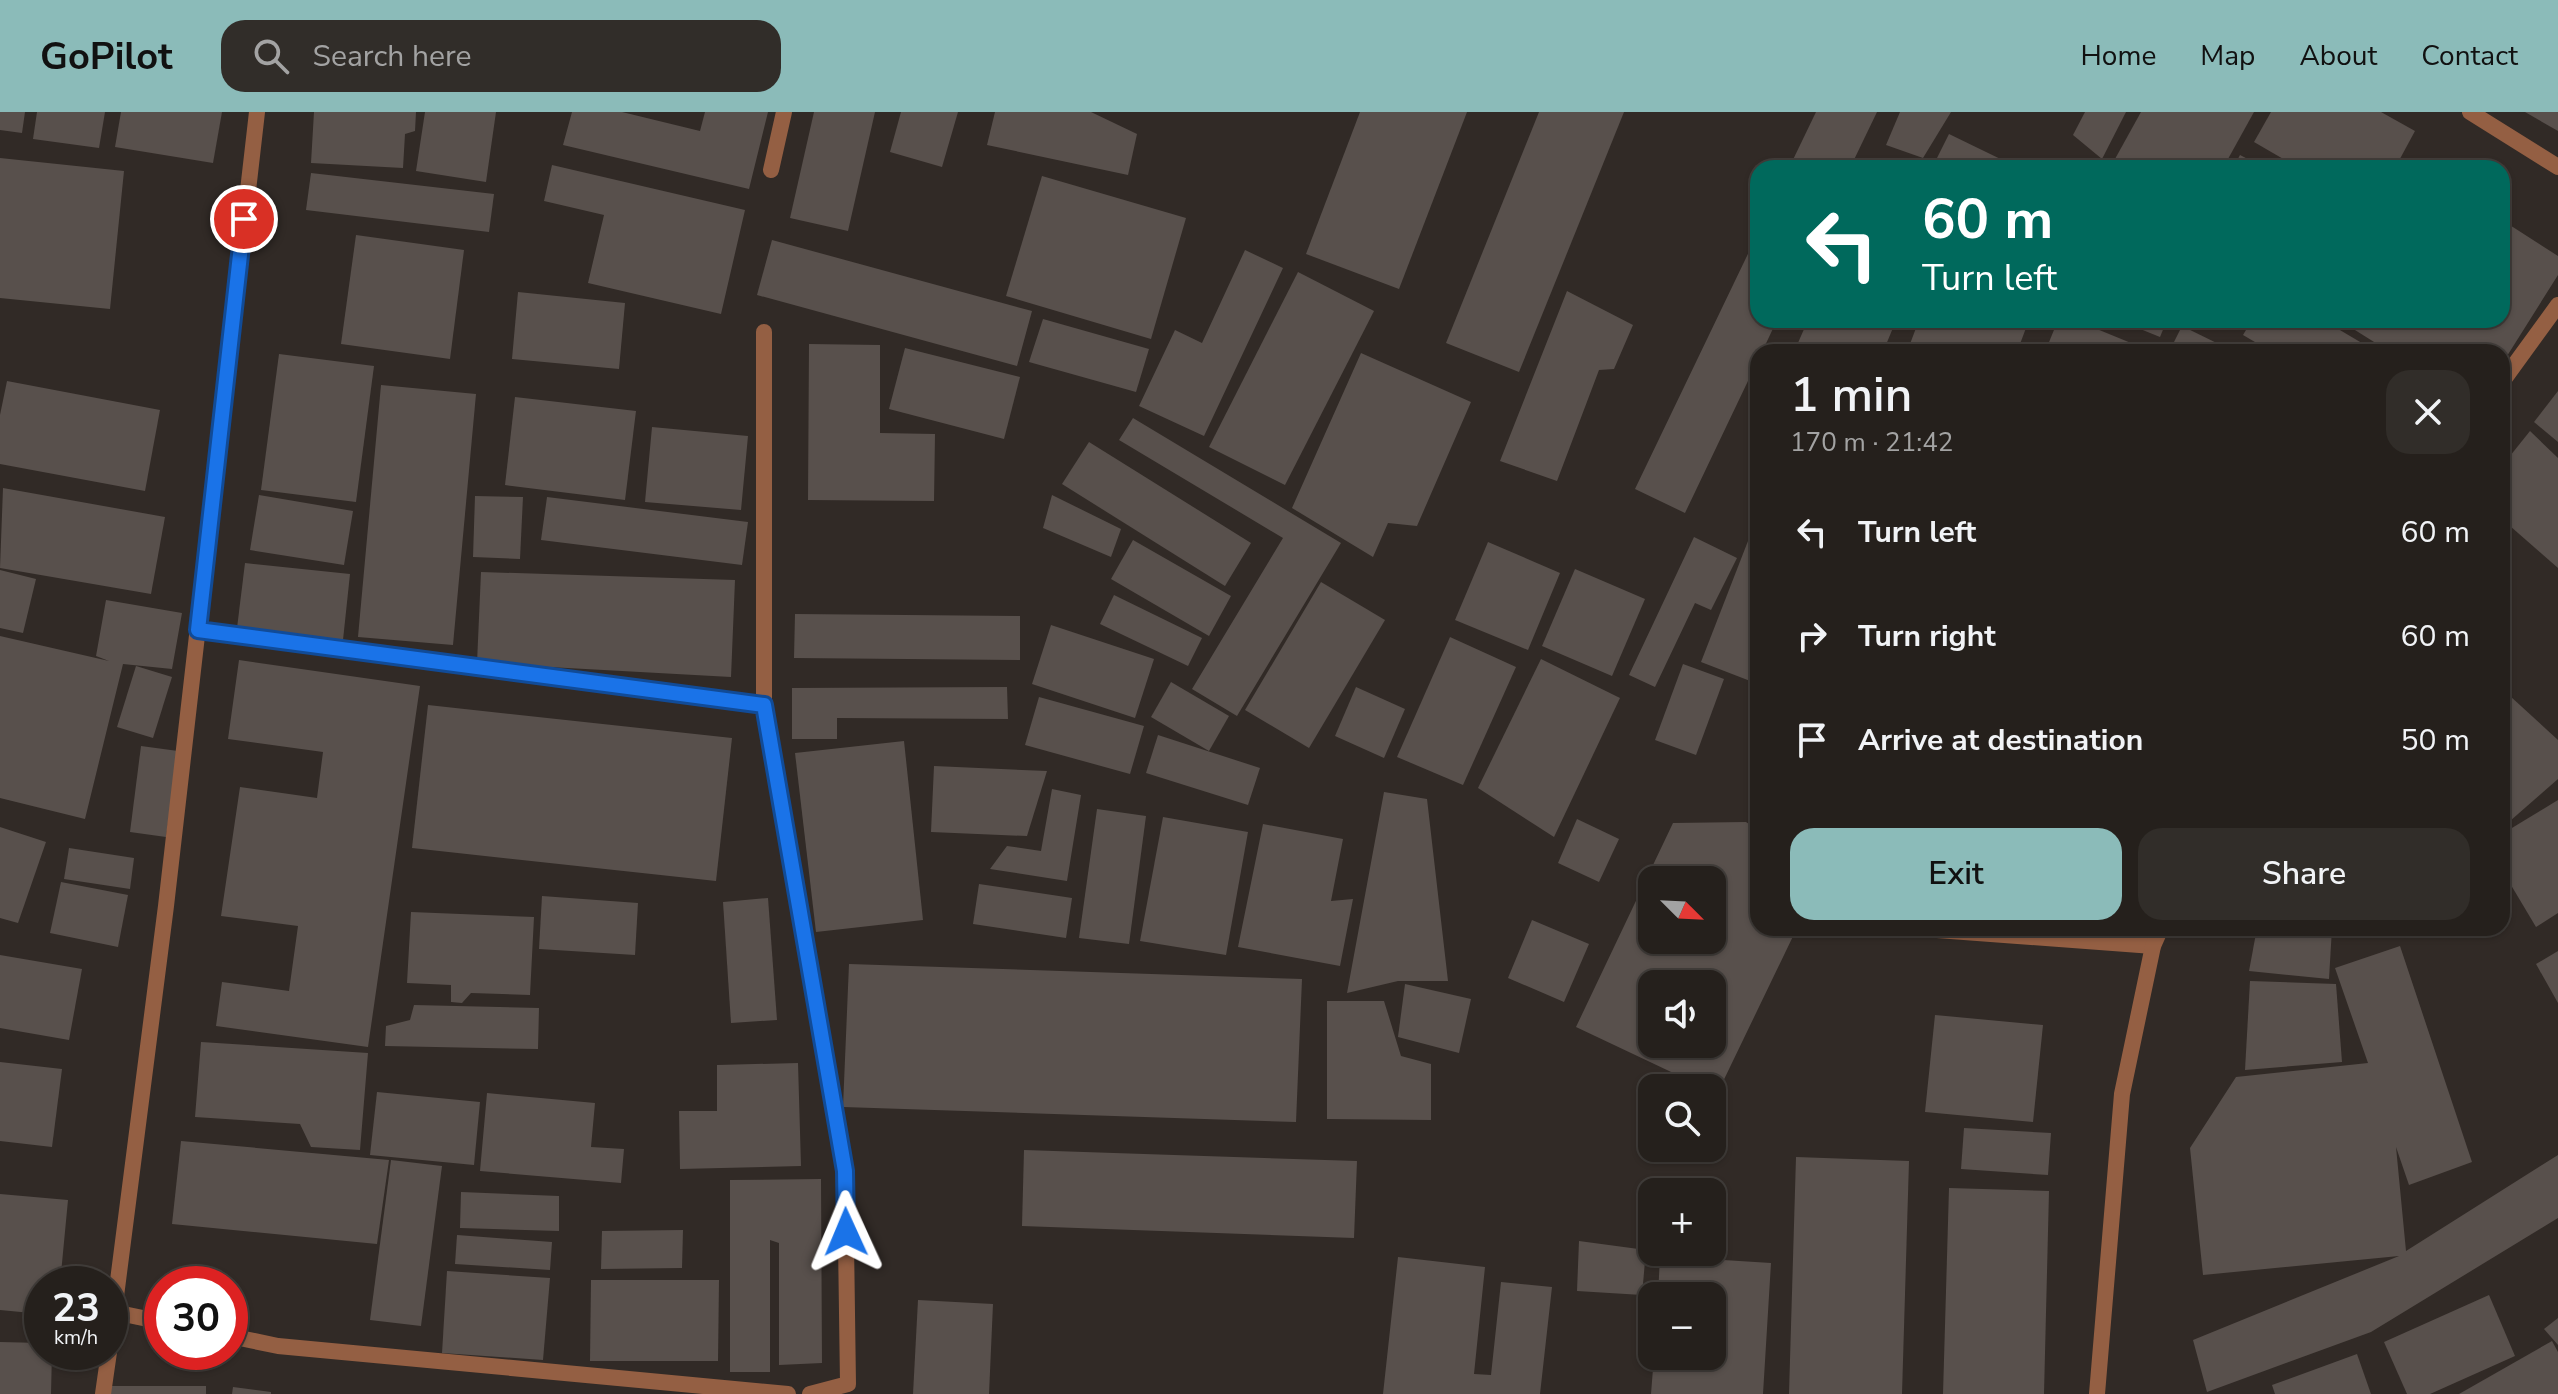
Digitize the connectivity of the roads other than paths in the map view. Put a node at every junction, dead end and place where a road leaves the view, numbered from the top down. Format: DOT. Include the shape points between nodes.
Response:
graph roads {
  1 [pos="257,112"];
  2 [pos="784,112"];
  3 [pos="2470,112"];
  4 [pos="2558,167"];
  5 [pos="771,170"];
  6 [pos="2558,305"];
  7 [pos="764,332"];
  8 [pos="2510,371"];
  9 [pos="198,630"];
  10 [pos="764,705"];
  11 [pos="2018,936"];
  12 [pos="2157,936"];
  13 [pos="2153,946"];
  14 [pos="120,1266"];
  15 [pos="248,1340"];
  16 [pos="106,1370"];
  17 [pos="103,1394"];
  18 [pos="788,1394"];
  19 [pos="810,1394"];
  20 [pos="2097,1394"];
  1 -- 9 [label="street"];
  2 -- 5 [label="street"];
  3 -- 4 [label="street"];
  6 -- 8 [label="street"];
  7 -- 10 [label="street"];
  9 -- 10 [label="street"];
  9 -- 14 [label="street"];
  10 -- 19 [label="street" via="845,1171 848,1384"];
  11 -- 13 [label="street"];
  12 -- 13 [label="street"];
  13 -- 20 [label="street" via="2122,1094"];
  15 -- 18 [label="street"];
  16 -- 17 [label="street"];
}
